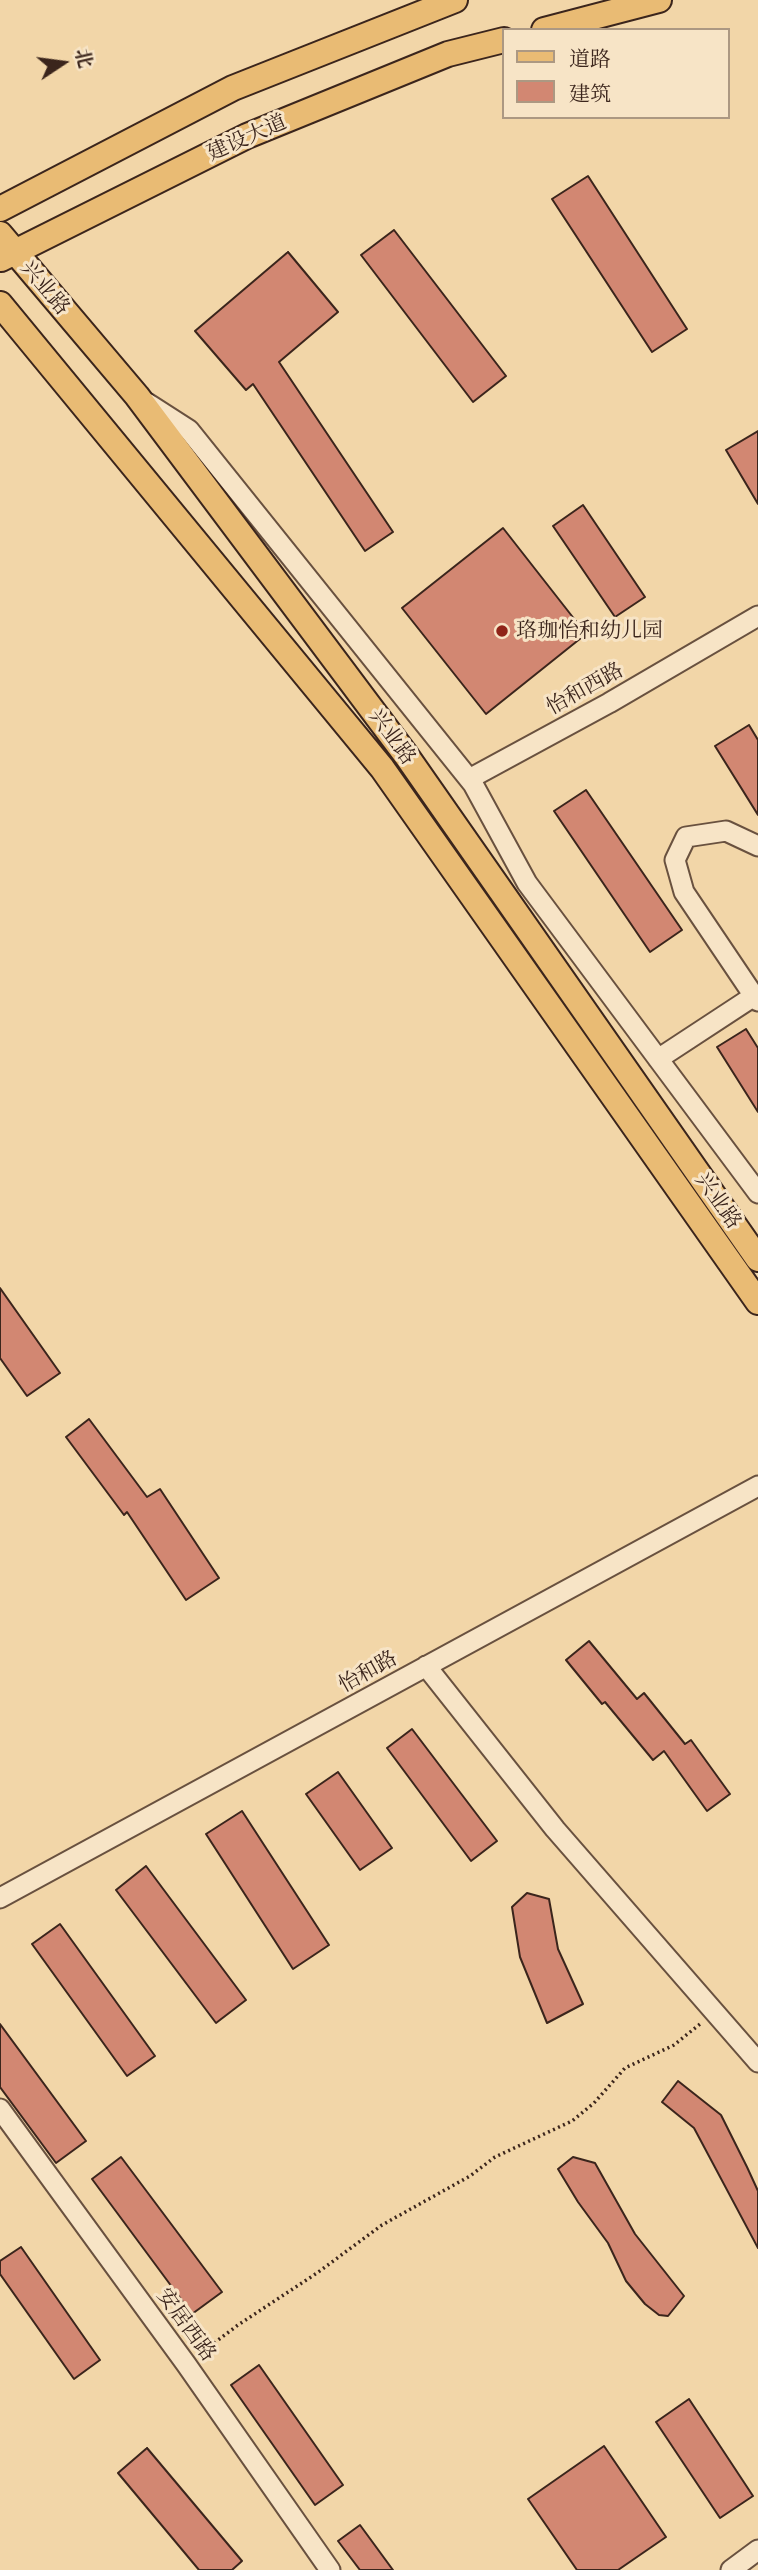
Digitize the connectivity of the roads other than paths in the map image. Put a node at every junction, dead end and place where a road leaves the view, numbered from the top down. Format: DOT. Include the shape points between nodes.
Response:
graph roads {
  1 [pos="455,0"];
  2 [pos="659,0"];
  3 [pos="552,28"];
  4 [pos="503,40"];
  5 [pos="0,209"];
  6 [pos="5,248"];
  7 [pos="0,304"];
  8 [pos="137,396"];
  9 [pos="758,616"];
  10 [pos="469,779"];
  11 [pos="758,846"];
  12 [pos="756,998"];
  13 [pos="658,1059"];
  14 [pos="755,1184"];
  15 [pos="758,1259"];
  16 [pos="758,1303"];
  17 [pos="758,1486"];
  18 [pos="426,1666"];
  19 [pos="0,1898"];
  20 [pos="758,2062"];
  21 [pos="0,2109"];
  22 [pos="758,2550"];
  23 [pos="330,2570"];
  24 [pos="731,2570"];
  1 -- 5 [label="main road" via="233,88"];
  2 -- 3 [label="main road"];
  4 -- 6 [label="main road, 建设大道" via="448,54 247,136"];
  6 -- 8 [label="main road, 兴业路"];
  7 -- 16 [label="main road, 兴业路" via="382,768"];
  8 -- 10 [label="street" via="189,430"];
  8 -- 15 [label="main road, 兴业路" via="406,755"];
  9 -- 10 [label="street, 怡和西路"];
  10 -- 13 [label="street" via="527,883"];
  11 -- 12 [label="street" via="726,831 686,836 675,860 684,892"];
  12 -- 13 [label="street"];
  13 -- 14 [label="street"];
  17 -- 18 [label="street, 怡和路"];
  18 -- 19 [label="street, 怡和路"];
  18 -- 20 [label="street" via="555,1829"];
  21 -- 23 [label="street, 安居西路" via="187,2364"];
  22 -- 24 [label="street"];
}
